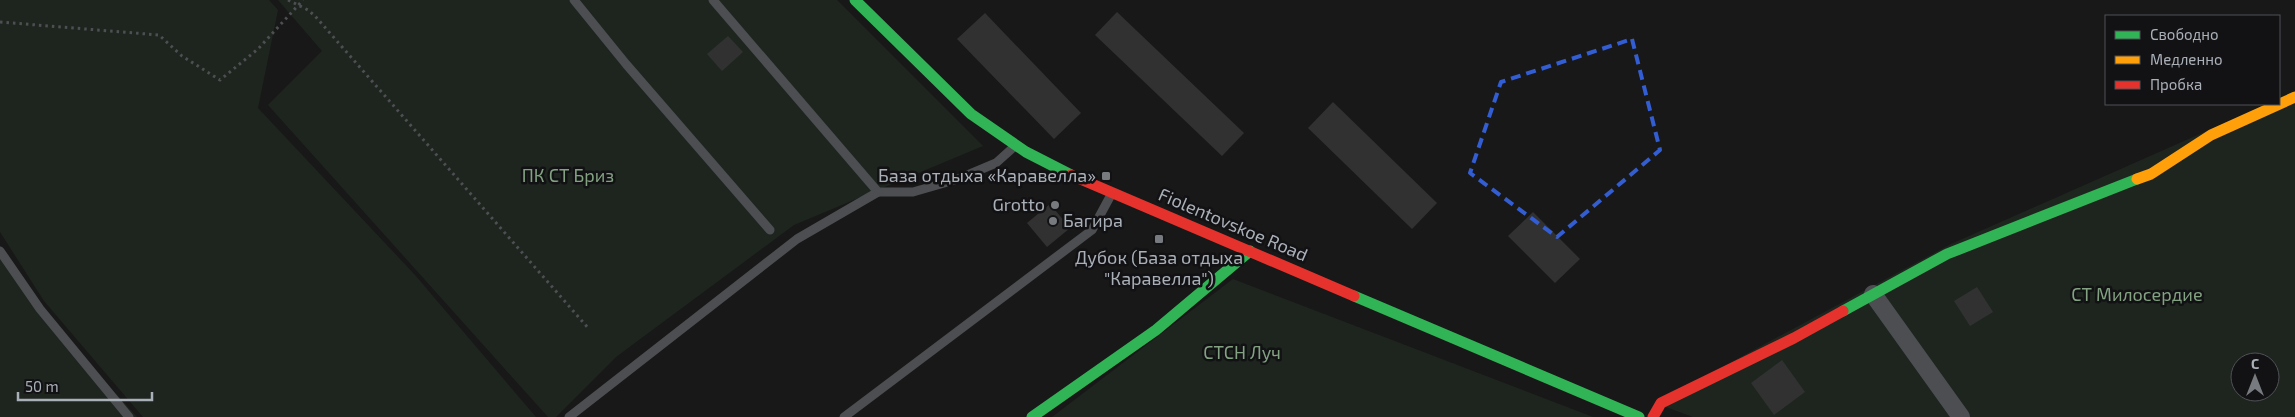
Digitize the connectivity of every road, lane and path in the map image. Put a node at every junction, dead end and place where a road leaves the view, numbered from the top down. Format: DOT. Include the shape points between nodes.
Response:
graph roads {
  1 [pos="288,0"];
  2 [pos="303,0"];
  3 [pos="574,0"];
  4 [pos="713,0"];
  5 [pos="855,0"];
  6 [pos="298,6"];
  7 [pos="0,22"];
  8 [pos="2295,97"];
  9 [pos="2280,104"];
  10 [pos="2278,105"];
  11 [pos="1016,145"];
  12 [pos="878,192"];
  13 [pos="1112,194"];
  14 [pos="770,230"];
  15 [pos="0,251"];
  16 [pos="1250,252"];
  17 [pos="1873,294"];
  18 [pos="589,329"];
  19 [pos="128,417"];
  20 [pos="569,417"];
  21 [pos="844,417"];
  22 [pos="1032,417"];
  23 [pos="1639,417"];
  24 [pos="1653,417"];
  25 [pos="1961,417"];
  1 -- 6 [label="path"];
  2 -- 6 [label="path"];
  3 -- 14 [label="lane"];
  4 -- 12 [label="lane"];
  5 -- 11 [label="street, Fiolentovskoe Road" via="972,114"];
  6 -- 7 [label="path" via="258,49 220,80 182,56 159,35"];
  6 -- 18 [label="path" via="308,10 321,23"];
  8 -- 9 [label="street"];
  10 -- 17 [label="street" via="2211,136 2151,174 1947,254"];
  11 -- 12 [label="lane" via="996,163 958,179 913,192"];
  11 -- 13 [label="street, Fiolentovskoe Road"];
  12 -- 20 [label="lane" via="797,239"];
  13 -- 16 [label="street, Fiolentovskoe Road"];
  13 -- 21 [label="lane" via="1092,230"];
  15 -- 19 [label="lane" via="40,309"];
  16 -- 22 [label="street" via="1156,330"];
  16 -- 23 [label="street, Fiolentovskoe Road"];
  17 -- 24 [label="street" via="1794,338 1662,403"];
  17 -- 25 [label="street"];
}
